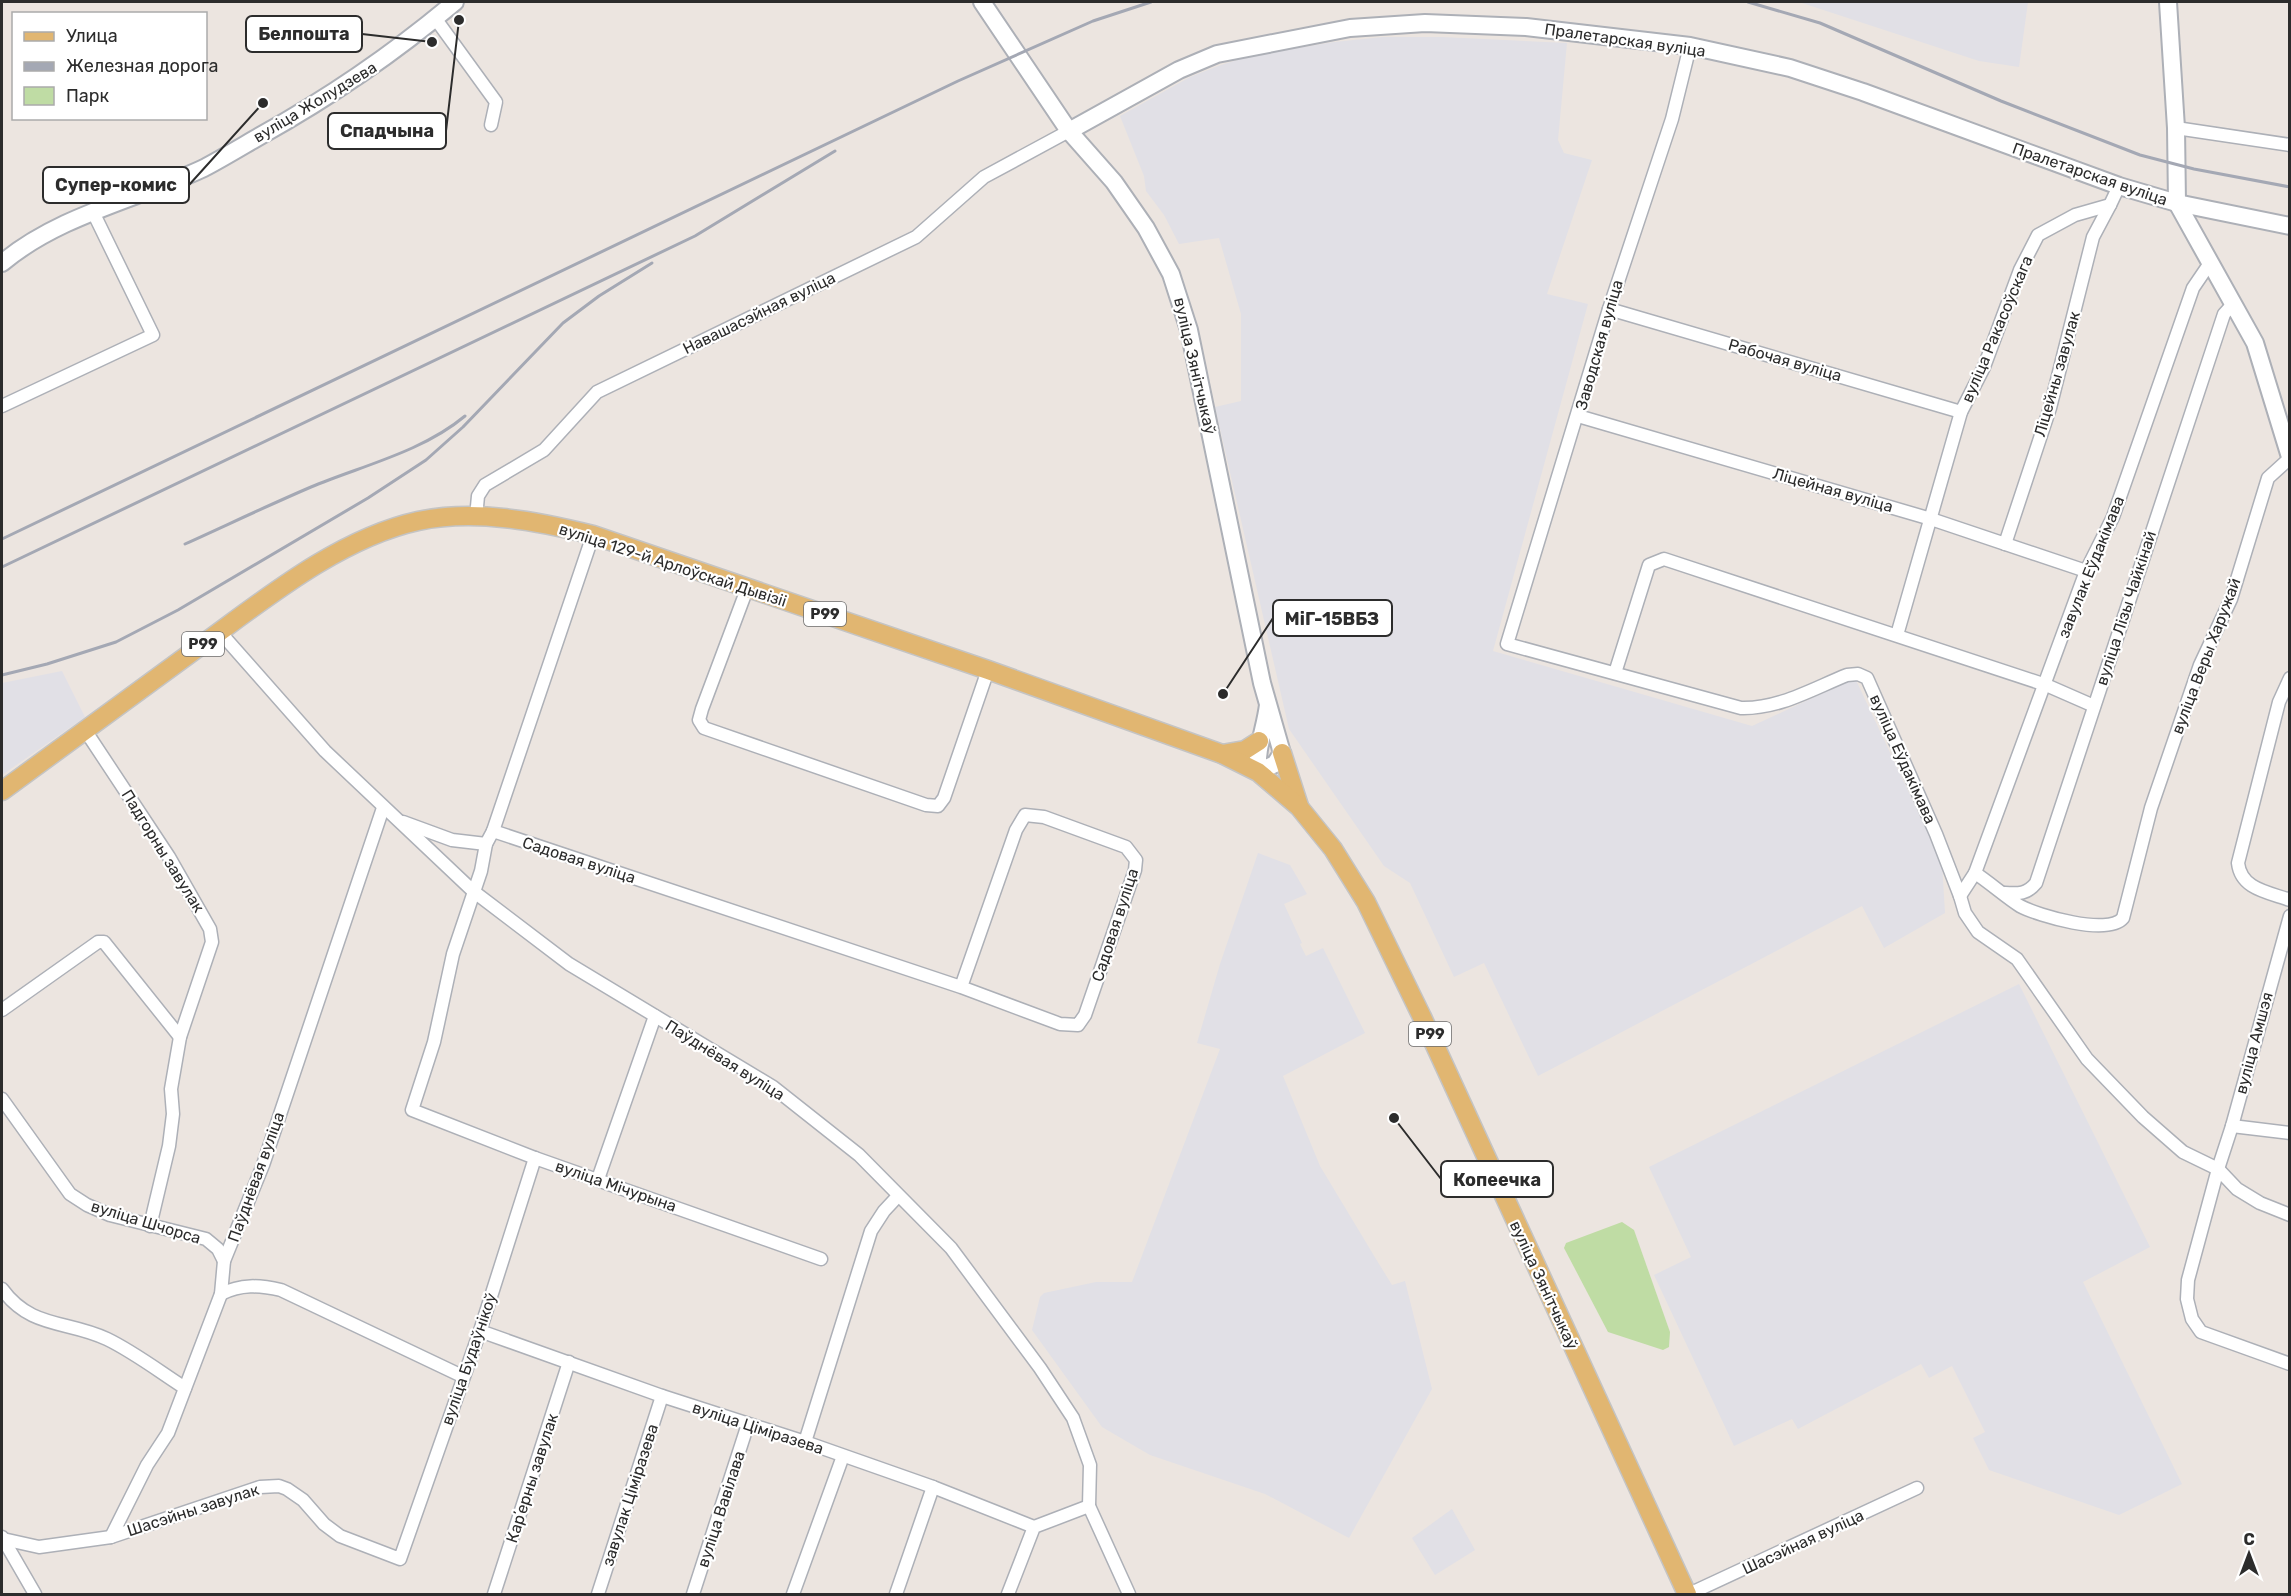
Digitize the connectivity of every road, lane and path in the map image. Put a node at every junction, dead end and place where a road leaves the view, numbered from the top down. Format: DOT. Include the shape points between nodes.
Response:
graph roads {
  1 [pos="455,2"];
  2 [pos="982,2"];
  3 [pos="2168,2"];
  4 [pos="435,18"];
  5 [pos="1690,46"];
  6 [pos="491,125"];
  7 [pos="2176,128"];
  8 [pos="1070,131"];
  9 [pos="2289,145"];
  10 [pos="2119,186"];
  11 [pos="2177,203"];
  12 [pos="2110,205"];
  13 [pos="93,212"];
  14 [pos="2289,226"];
  15 [pos="6,256"];
  16 [pos="2210,263"];
  17 [pos="2234,303"];
  18 [pos="1609,309"];
  19 [pos="2,406"];
  20 [pos="1961,412"];
  21 [pos="1578,416"];
  22 [pos="2289,457"];
  23 [pos="476,517"];
  24 [pos="1931,519"];
  25 [pos="593,535"];
  26 [pos="2005,544"];
  27 [pos="2086,571"];
  28 [pos="747,588"];
  29 [pos="219,631"];
  30 [pos="1897,635"];
  31 [pos="1508,644"];
  32 [pos="988,669"];
  33 [pos="1616,673"];
  34 [pos="2289,678"];
  35 [pos="2046,685"];
  36 [pos="1268,705"];
  37 [pos="2094,706"];
  38 [pos="85,730"];
  39 [pos="1259,741"];
  40 [pos="1282,753"];
  41 [pos="1222,754"];
  42 [pos="1258,772"];
  43 [pos="2,791"];
  44 [pos="1299,807"];
  45 [pos="383,808"];
  46 [pos="396,820"];
  47 [pos="493,831"];
  48 [pos="486,844"];
  49 [pos="1975,873"];
  50 [pos="473,891"];
  51 [pos="2005,893"];
  52 [pos="1960,896"];
  53 [pos="2289,900"];
  54 [pos="2289,916"];
  55 [pos="2285,944"];
  56 [pos="961,987"];
  57 [pos="2,1010"];
  58 [pos="655,1016"];
  59 [pos="180,1037"];
  60 [pos="2,1099"];
  61 [pos="2232,1126"];
  62 [pos="2289,1133"];
  63 [pos="535,1158"];
  64 [pos="2218,1169"];
  65 [pos="598,1179"];
  66 [pos="898,1196"];
  67 [pos="2289,1215"];
  68 [pos="150,1226"];
  69 [pos="821,1259"];
  70 [pos="224,1261"];
  71 [pos="2,1289"];
  72 [pos="221,1294"];
  73 [pos="480,1331"];
  74 [pos="569,1362"];
  75 [pos="2289,1364"];
  76 [pos="462,1376"];
  77 [pos="185,1388"];
  78 [pos="662,1396"];
  79 [pos="748,1424"];
  80 [pos="805,1442"];
  81 [pos="843,1456"];
  82 [pos="933,1487"];
  83 [pos="1917,1488"];
  84 [pos="1089,1506"];
  85 [pos="1034,1527"];
  86 [pos="111,1537"];
  87 [pos="2,1538"];
  88 [pos="400,1559"];
  89 [pos="35,1594"];
  90 [pos="494,1594"];
  91 [pos="598,1594"];
  92 [pos="693,1594"];
  93 [pos="793,1594"];
  94 [pos="896,1594"];
  95 [pos="1008,1594"];
  96 [pos="1129,1594"];
  97 [pos="1688,1594"];
  1 -- 4 [label="street, вуліца Жолудзева"];
  2 -- 8 [label="street, вуліца Зянітчыкаў"];
  3 -- 7 [label="street"];
  4 -- 6 [label="street" via="496,102"];
  4 -- 13 [label="street, вуліца Жолудзева" via="362,75 282,124 204,167"];
  5 -- 8 [label="street, Пралетарская вуліца" via="1526,27 1425,23 1350,28 1217,54 1179,70"];
  5 -- 10 [label="street, Пралетарская вуліца" via="1790,68 1853,88"];
  5 -- 18 [label="street, Заводская вуліца" via="1672,119"];
  7 -- 9 [label="street"];
  7 -- 11 [label="street"];
  8 -- 23 [label="street, Навашасэйная вуліца" via="984,177 916,237 597,392 544,450 485,485 478,496"];
  8 -- 36 [label="street, вуліца Зянітчыкаў" via="1114,182 1146,228 1178,292"];
  10 -- 11 [label="street, Пралетарская вуліца"];
  10 -- 12 [label="street"];
  11 -- 14 [label="street, Пралетарская вуліца"];
  11 -- 16 [label="street"];
  12 -- 20 [label="street, вуліца Ракасоўскага" via="2075,215 2038,236 2020,270 1984,367"];
  12 -- 26 [label="street, Ліцейны завулак" via="2093,237 2050,408"];
  13 -- 15 [label="street, вуліца Жолудзева"];
  13 -- 19 [label="street" via="153,335"];
  16 -- 17 [label="street"];
  16 -- 27 [label="street, завулак Еўдакімава" via="2193,288 2113,517"];
  17 -- 22 [label="street" via="2255,343"];
  17 -- 37 [label="street, вуліца Лізы Чайкінай" via="2224,314"];
  18 -- 20 [label="street, Рабочая вуліца"];
  18 -- 21 [label="street, Заводская вуліца"];
  20 -- 24 [label="street, вуліца Ракасоўскага"];
  21 -- 24 [label="street, Ліцейная вуліца"];
  21 -- 31 [label="street, Заводская вуліца"];
  22 -- 51 [label="street, вуліца Веры Харужай" via="2268,478 2231,599 2200,665 2151,808 2123,918 2112,926 2075,923 2019,905"];
  23 -- 25 [label="main road, вуліца 129-й Арлоўскай Дывізіі / Р99" via="546,524"];
  23 -- 29 [label="main road, вуліца 129-й Арлоўскай Дывізіі / Р99" via="418,521 361,541 288,583"];
  24 -- 26 [label="street, Ліцейная вуліца"];
  24 -- 30 [label="street, вуліца Ракасоўскага"];
  25 -- 28 [label="main road, вуліца 129-й Арлоўскай Дывізіі / Р99"];
  25 -- 47 [label="street"];
  26 -- 27 [label="street, Ліцейная вуліца"];
  27 -- 35 [label="street, завулак Еўдакімава"];
  28 -- 32 [label="main road, вуліца 129-й Арлоўскай Дывізіі / Р99"];
  28 -- 32 [label="street" via="702,709 699,720 704,728 904,797 938,806 945,798"];
  29 -- 38 [label="main road, вуліца 129-й Арлоўскай Дывізіі / Р99"];
  29 -- 45 [label="street, Паўднёвая вуліца" via="325,751"];
  30 -- 33 [label="street" via="1664,559 1649,565"];
  30 -- 35 [label="street"];
  31 -- 33 [label="street, вуліца Еўдакімава"];
  32 -- 41 [label="main road, вуліца 129-й Арлоўскай Дывізіі / Р99"];
  33 -- 52 [label="street, вуліца Еўдакімава" via="1741,708 1777,705 1847,675 1867,678"];
  34 -- 53 [label="street" via="2279,702 2238,863 2240,875 2251,886"];
  35 -- 37 [label="street"];
  35 -- 49 [label="street, завулак Еўдакімава"];
  36 -- 39 [label="street" via="1265,730"];
  36 -- 40 [label="street, вуліца Зянітчыкаў"];
  37 -- 51 [label="street, вуліца Лізы Чайкінай" via="2036,883 2020,895"];
  38 -- 43 [label="main road, вуліца 129-й Арлоўскай Дывізіі / Р99"];
  38 -- 59 [label="street, Падгорны завулак" via="169,857 210,929 212,942"];
  39 -- 41 [label="main road" via="1245,750"];
  39 -- 42 [label="street"];
  40 -- 42 [label="street" via="1275,764"];
  40 -- 44 [label="main road"];
  41 -- 42 [label="main road, вуліца Зянітчыкаў / Р99"];
  42 -- 44 [label="main road, вуліца Зянітчыкаў / Р99"];
  44 -- 97 [label="main road, вуліца Зянітчыкаў / Р99" via="1333,849 1366,902"];
  45 -- 46 [label="street, Паўднёвая вуліца"];
  45 -- 70 [label="street, Паўднёвая вуліца" via="263,1165"];
  46 -- 48 [label="street" via="452,840"];
  46 -- 50 [label="street, Паўднёвая вуліца"];
  47 -- 48 [label="street"];
  47 -- 56 [label="street, Садовая вуліца"];
  48 -- 50 [label="street"];
  49 -- 51 [label="street"];
  49 -- 52 [label="street"];
  50 -- 58 [label="street, Паўднёвая вуліца" via="569,964"];
  50 -- 63 [label="street, вуліца Мічурына" via="412,1110"];
  52 -- 64 [label="street" via="1965,913 1978,932 2017,959 2087,1059 2182,1152"];
  54 -- 55 [label="street, вуліца Амшэя"];
  55 -- 61 [label="street, вуліца Амшэя"];
  56 -- 56 [label="street, Садовая вуліца" via="1060,1024 1078,1025 1085,1015 1135,870 1136,860 1126,847 1044,817 1025,815 1016,830"];
  57 -- 59 [label="street" via="98,942 104,942"];
  58 -- 65 [label="street"];
  58 -- 66 [label="street, Паўднёвая вуліца" via="773,1087 859,1155"];
  59 -- 68 [label="street, Падгорны завулак" via="171,1089 169,1146"];
  60 -- 68 [label="street, вуліца Шчорса" via="70,1194 110,1215"];
  61 -- 62 [label="street"];
  61 -- 64 [label="street, вуліца Амшэя"];
  63 -- 65 [label="street, вуліца Мічурына"];
  63 -- 73 [label="street, вуліца Будаўнікоў"];
  64 -- 67 [label="street" via="2237,1189"];
  64 -- 75 [label="street, вуліца Амшэя" via="2188,1280 2192,1319 2201,1332"];
  65 -- 69 [label="street, вуліца Мічурына"];
  66 -- 80 [label="street" via="871,1231"];
  66 -- 84 [label="street, Паўднёвая вуліца" via="951,1248 1073,1418 1090,1465"];
  68 -- 70 [label="street, вуліца Шчорса" via="206,1239"];
  70 -- 72 [label="street, Паўднёвая вуліца"];
  71 -- 77 [label="street" via="24,1313 108,1340"];
  72 -- 76 [label="street" via="234,1287 260,1285 281,1290"];
  72 -- 77 [label="street, Паўднёвая вуліца"];
  73 -- 74 [label="street, вуліца Ціміразева"];
  73 -- 76 [label="street, вуліца Будаўнікоў"];
  74 -- 78 [label="street, вуліца Ціміразева"];
  74 -- 90 [label="street, Карʼерны завулак"];
  76 -- 88 [label="street, вуліца Будаўнікоў"];
  77 -- 86 [label="street, Паўднёвая вуліца" via="168,1433 147,1465"];
  78 -- 79 [label="street, вуліца Ціміразева"];
  78 -- 91 [label="street, завулак Ціміразева"];
  79 -- 80 [label="street, вуліца Ціміразева"];
  79 -- 92 [label="street, вуліца Вавілава"];
  80 -- 81 [label="street, вуліца Ціміразева"];
  81 -- 82 [label="street, вуліца Ціміразева"];
  81 -- 93 [label="street"];
  82 -- 85 [label="street, вуліца Ціміразева"];
  82 -- 94 [label="street"];
  83 -- 97 [label="street, Шасэйная вуліца"];
  84 -- 85 [label="street"];
  84 -- 96 [label="street"];
  85 -- 95 [label="street"];
  86 -- 87 [label="street, Шасэйны завулак" via="39,1547"];
  86 -- 88 [label="street, Шасэйны завулак" via="260,1487 279,1486 303,1500 340,1536"];
  87 -- 89 [label="street"];
}
